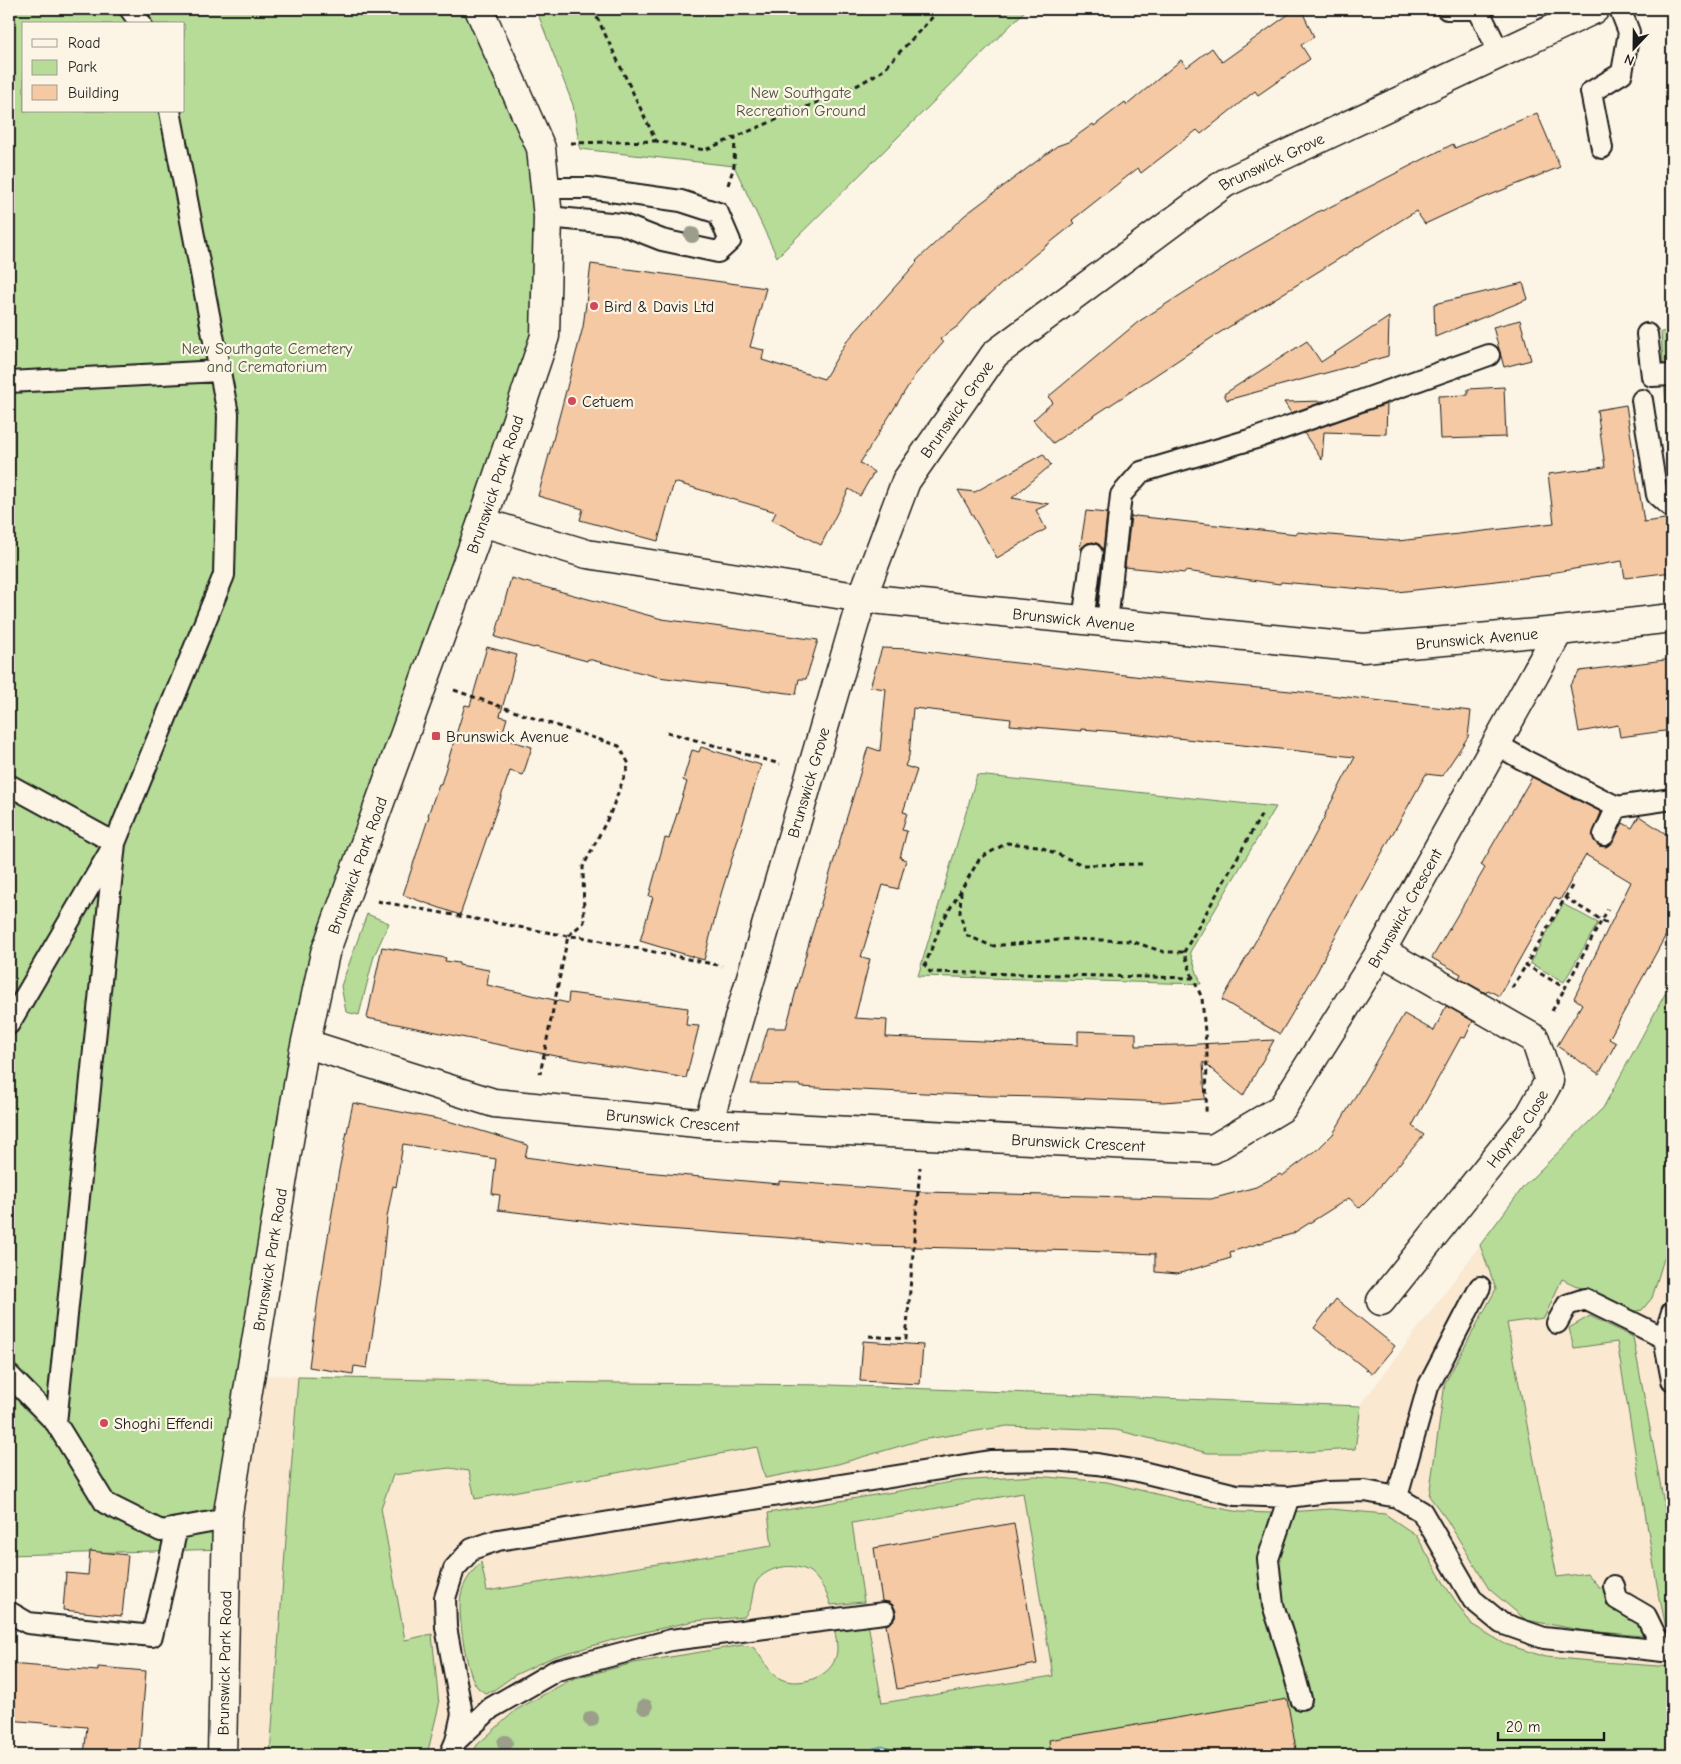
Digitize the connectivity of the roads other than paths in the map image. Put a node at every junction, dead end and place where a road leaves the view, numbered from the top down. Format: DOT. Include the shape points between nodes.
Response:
graph roads {
  1 [pos="130,9"];
  2 [pos="479,9"];
  3 [pos="1447,9"];
  4 [pos="1478,9"];
  5 [pos="1595,9"];
  6 [pos="1620,9"];
  7 [pos="140,22"];
  8 [pos="1500,54"];
  9 [pos="170,112"];
  10 [pos="1602,148"];
  11 [pos="546,188"];
  12 [pos="548,218"];
  13 [pos="1647,334"];
  14 [pos="1489,355"];
  15 [pos="219,371"];
  16 [pos="1672,375"];
  17 [pos="9,382"];
  18 [pos="1642,400"];
  19 [pos="1672,505"];
  20 [pos="482,522"];
  21 [pos="1092,554"];
  22 [pos="862,598"];
  23 [pos="1672,618"];
  24 [pos="1095,622"];
  25 [pos="1559,630"];
  26 [pos="1496,744"];
  27 [pos="9,784"];
  28 [pos="1672,799"];
  29 [pos="1617,807"];
  30 [pos="1604,835"];
  31 [pos="115,844"];
  32 [pos="1381,951"];
  33 [pos="9,1024"];
  34 [pos="320,1048"];
  35 [pos="708,1124"];
  36 [pos="1480,1287"];
  37 [pos="1381,1301"];
  38 [pos="1672,1312"];
  39 [pos="1558,1323"];
  40 [pos="1664,1338"];
  41 [pos="9,1375"];
  42 [pos="1672,1380"];
  43 [pos="56,1422"];
  44 [pos="1289,1497"];
  45 [pos="1397,1497"];
  46 [pos="227,1518"];
  47 [pos="177,1528"];
  48 [pos="1614,1586"];
  49 [pos="9,1612"];
  50 [pos="884,1613"];
  51 [pos="1667,1651"];
  52 [pos="1301,1699"];
  53 [pos="453,1748"];
  54 [pos="222,1755"];
  1 -- 7 [label="lane"];
  2 -- 11 [label="street, Brunswick Park Road" via="539,143"];
  3 -- 4 [label="lane"];
  4 -- 8 [label="lane"];
  5 -- 8 [label="street, Brunswick Grove"];
  6 -- 10 [label="lane" via="1629,32 1622,73 1591,92"];
  8 -- 22 [label="street, Brunswick Grove" via="1225,183 995,354 906,481"];
  9 -- 15 [label="lane"];
  11 -- 12 [label="street, Brunswick Park Road"];
  11 -- 12 [label="lane" via="598,189 681,201 718,213 730,241 718,252 662,240 622,224"];
  12 -- 20 [label="street, Brunswick Park Road" via="545,336"];
  13 -- 16 [label="lane" via="1644,378"];
  14 -- 24 [label="lane" via="1256,438 1141,472 1121,495"];
  15 -- 17 [label="lane"];
  15 -- 31 [label="lane" via="228,414 224,575"];
  18 -- 19 [label="lane" via="1657,495"];
  20 -- 22 [label="street, Brunswick Avenue" via="587,554"];
  20 -- 46 [label="street, Brunswick Park Road" via="325,952 303,1055"];
  21 -- 24 [label="lane"];
  22 -- 24 [label="street, Brunswick Avenue"];
  22 -- 35 [label="street, Brunswick Grove"];
  23 -- 25 [label="street, Brunswick Avenue"];
  24 -- 25 [label="street, Brunswick Avenue" via="1362,648"];
  25 -- 26 [label="street, Brunswick Crescent"];
  26 -- 29 [label="lane"];
  26 -- 32 [label="street, Brunswick Crescent"];
  27 -- 31 [label="lane"];
  28 -- 29 [label="lane"];
  29 -- 30 [label="lane"];
  31 -- 33 [label="lane"];
  31 -- 43 [label="lane"];
  32 -- 35 [label="street, Brunswick Crescent" via="1282,1108 1214,1148"];
  32 -- 37 [label="street, Haynes Close" via="1535,1039 1549,1080 1530,1115"];
  34 -- 35 [label="street, Brunswick Crescent" via="494,1103"];
  36 -- 45 [label="lane" via="1428,1387"];
  38 -- 40 [label="lane"];
  39 -- 40 [label="lane" via="1567,1306 1585,1299"];
  40 -- 42 [label="lane"];
  41 -- 43 [label="lane"];
  43 -- 47 [label="lane" via="105,1503 161,1531"];
  44 -- 45 [label="lane" via="1365,1491"];
  44 -- 52 [label="lane" via="1268,1559 1273,1605"];
  44 -- 53 [label="lane" via="1236,1495 1097,1464 1054,1460 990,1461 498,1540 472,1549 454,1569 445,1598 446,1627 462,1714"];
  45 -- 51 [label="lane" via="1422,1512 1473,1600 1501,1623 1544,1638"];
  46 -- 47 [label="lane"];
  46 -- 54 [label="street, Brunswick Park Road"];
  47 -- 49 [label="lane" via="152,1636 28,1623"];
  48 -- 51 [label="lane" via="1617,1599 1646,1616"];
  50 -- 53 [label="lane" via="671,1640 558,1670 491,1708"];
}
